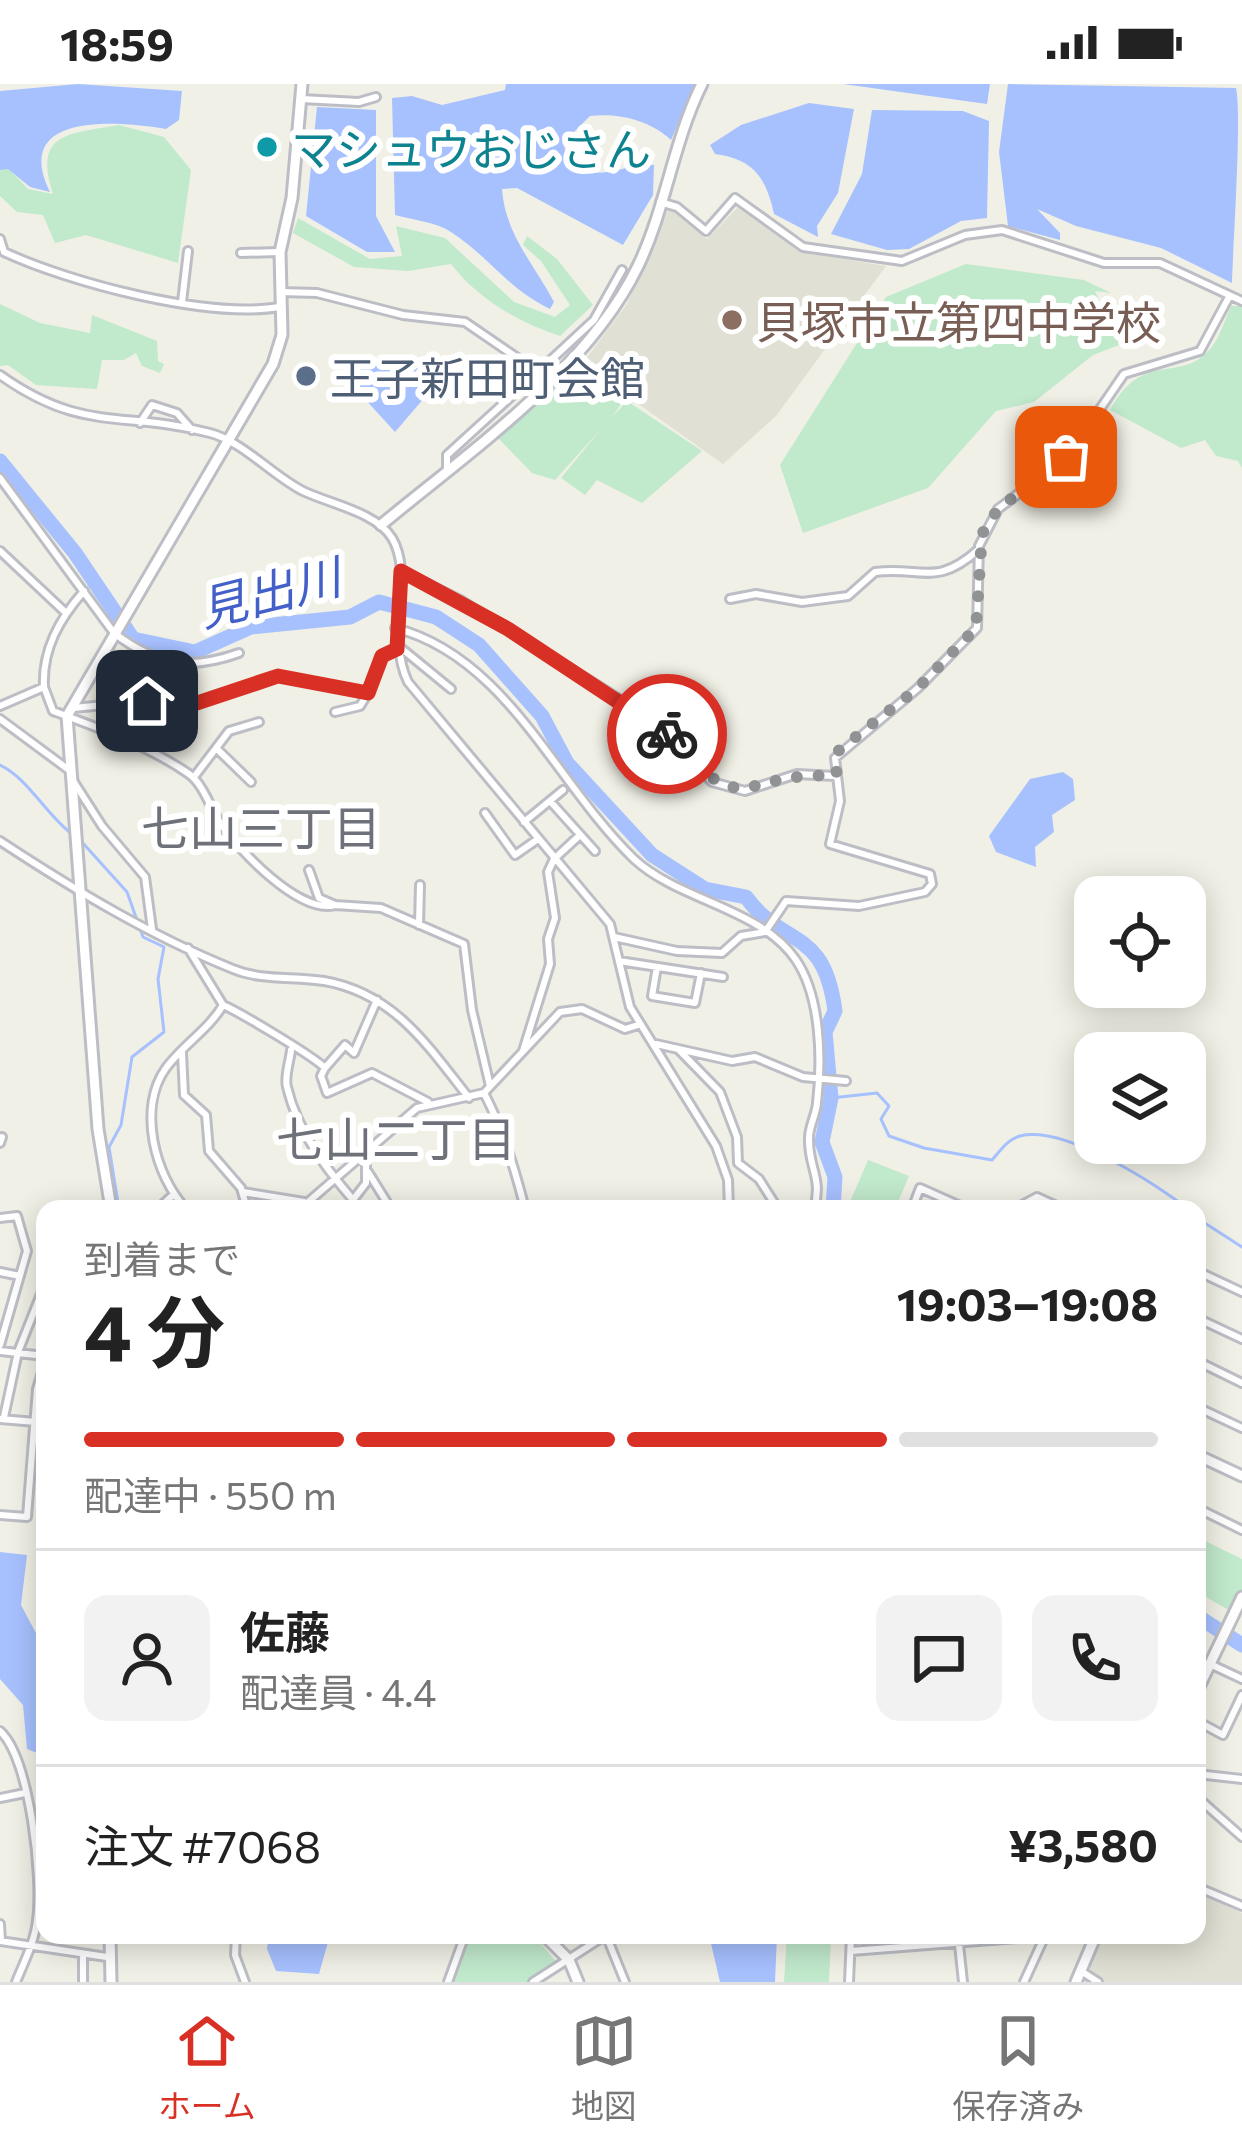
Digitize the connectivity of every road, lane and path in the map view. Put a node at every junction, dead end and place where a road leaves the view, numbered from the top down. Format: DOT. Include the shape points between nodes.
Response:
graph roads {
  1 [pos="302,84"];
  2 [pos="702,84"];
  3 [pos="376,97"];
  4 [pos="301,99"];
  5 [pos="660,202"];
  6 [pos="0,238"];
  7 [pos="188,250"];
  8 [pos="280,252"];
  9 [pos="241,253"];
  10 [pos="622,270"];
  11 [pos="280,292"];
  12 [pos="1229,297"];
  13 [pos="1242,301"];
  14 [pos="182,302"];
  15 [pos="611,305"];
  16 [pos="280,307"];
  17 [pos="538,372"];
  18 [pos="0,375"];
  19 [pos="140,423"];
  20 [pos="192,430"];
  21 [pos="227,441"];
  22 [pos="447,471"];
  23 [pos="0,478"];
  24 [pos="382,525"];
  25 [pos="979,549"];
  26 [pos="0,551"];
  27 [pos="401,571"];
  28 [pos="84,591"];
  29 [pos="730,598"];
  30 [pos="65,612"];
  31 [pos="395,628"];
  32 [pos="114,633"];
  33 [pos="397,649"];
  34 [pos="239,653"];
  35 [pos="44,687"];
  36 [pos="451,689"];
  37 [pos="368,693"];
  38 [pos="0,706"];
  39 [pos="68,712"];
  40 [pos="335,712"];
  41 [pos="0,719"];
  42 [pos="259,722"];
  43 [pos="216,748"];
  44 [pos="69,774"];
  45 [pos="836,776"];
  46 [pos="194,777"];
  47 [pos="251,782"];
  48 [pos="563,790"];
  49 [pos="550,801"];
  50 [pos="485,813"];
  51 [pos="524,822"];
  52 [pos="580,835"];
  53 [pos="538,839"];
  54 [pos="0,841"];
  55 [pos="595,851"];
  56 [pos="554,859"];
  57 [pos="309,870"];
  58 [pos="420,885"];
  59 [pos="80,892"];
  60 [pos="335,905"];
  61 [pos="419,926"];
  62 [pos="152,929"];
  63 [pos="765,932"];
  64 [pos="614,937"];
  65 [pos="188,948"];
  66 [pos="619,961"];
  67 [pos="657,967"];
  68 [pos="701,973"];
  69 [pos="723,976"];
  70 [pos="376,1000"];
  71 [pos="223,1005"];
  72 [pos="638,1025"];
  73 [pos="653,1043"];
  74 [pos="291,1048"];
  75 [pos="182,1049"];
  76 [pos="678,1049"];
  77 [pos="523,1052"];
  78 [pos="325,1068"];
  79 [pos="816,1080"];
  80 [pos="846,1081"];
  81 [pos="487,1089"];
  82 [pos="469,1098"];
  83 [pos="431,1103"];
  84 [pos="366,1155"];
  85 [pos="736,1159"];
  86 [pos="724,1163"];
  87 [pos="368,1172"];
  88 [pos="335,1180"];
  89 [pos="242,1192"];
  90 [pos="173,1196"];
  91 [pos="352,1199"];
  92 [pos="108,1200"];
  93 [pos="168,1200"];
  94 [pos="177,1200"];
  95 [pos="244,1200"];
  96 [pos="276,1200"];
  97 [pos="310,1200"];
  98 [pos="385,1200"];
  99 [pos="522,1200"];
  100 [pos="728,1200"];
  101 [pos="770,1200"];
  102 [pos="816,1200"];
  103 [pos="915,1200"];
  104 [pos="947,1200"];
  105 [pos="0,1218"];
  106 [pos="0,1272"];
  107 [pos="1206,1275"];
  108 [pos="20,1276"];
  109 [pos="1242,1292"];
  110 [pos="36,1306"];
  111 [pos="1206,1321"];
  112 [pos="1241,1335"];
  113 [pos="0,1348"];
  114 [pos="18,1352"];
  115 [pos="36,1357"];
  116 [pos="1206,1365"];
  117 [pos="1242,1383"];
  118 [pos="1206,1411"];
  119 [pos="2,1418"];
  120 [pos="36,1422"];
  121 [pos="1242,1428"];
  122 [pos="1206,1459"];
  123 [pos="1242,1476"];
  124 [pos="1206,1513"];
  125 [pos="0,1515"];
  126 [pos="1242,1531"];
  127 [pos="1241,1600"];
  128 [pos="1210,1664"];
  129 [pos="1206,1672"];
  130 [pos="1242,1679"];
  131 [pos="1242,1696"];
  132 [pos="1206,1726"];
  133 [pos="0,1730"];
  134 [pos="1206,1775"];
  135 [pos="1242,1779"];
  136 [pos="25,1793"];
  137 [pos="0,1798"];
  138 [pos="1206,1805"];
  139 [pos="1242,1837"];
  140 [pos="36,1891"];
  141 [pos="1206,1891"];
  142 [pos="1242,1906"];
  143 [pos="36,1918"];
  144 [pos="0,1924"];
  145 [pos="1,1941"];
  146 [pos="109,1944"];
  147 [pos="236,1944"];
  148 [pos="462,1944"];
  149 [pos="553,1944"];
  150 [pos="593,1944"];
  151 [pos="610,1944"];
  152 [pos="850,1944"];
  153 [pos="919,1944"];
  154 [pos="958,1944"];
  155 [pos="1041,1944"];
  156 [pos="1092,1944"];
  157 [pos="30,1945"];
  158 [pos="850,1951"];
  159 [pos="83,1956"];
  160 [pos="107,1957"];
  161 [pos="569,1960"];
  162 [pos="1078,1976"];
  163 [pos="16,1982"];
  164 [pos="83,1982"];
  165 [pos="111,1982"];
  166 [pos="244,1982"];
  167 [pos="448,1982"];
  168 [pos="533,1982"];
  169 [pos="578,1982"];
  170 [pos="625,1982"];
  171 [pos="849,1982"];
  172 [pos="963,1982"];
  173 [pos="1024,1982"];
  174 [pos="1098,1982"];
  1 -- 4 [label="street"];
  2 -- 5 [label="street"];
  3 -- 4 [label="street"];
  4 -- 8 [label="street"];
  5 -- 12 [label="street" via="706,231 735,198 803,247 902,261 965,235 1002,230 1104,263 1160,263"];
  5 -- 15 [label="street" via="640,262"];
  6 -- 14 [label="street" via="4,252 38,268"];
  7 -- 14 [label="street"];
  8 -- 9 [label="street"];
  8 -- 11 [label="street"];
  10 -- 15 [label="street"];
  11 -- 16 [label="street"];
  11 -- 17 [label="street" via="465,322"];
  12 -- 13 [label="street"];
  12 -- 25 [label="street" via="1200,351 1124,374 1066,457 998,509"];
  14 -- 16 [label="street"];
  15 -- 17 [label="street"];
  15 -- 22 [label="street" via="580,352"];
  16 -- 21 [label="street" via="273,364"];
  17 -- 22 [label="street" via="447,455"];
  18 -- 19 [label="street" via="41,404"];
  19 -- 20 [label="street"];
  19 -- 20 [label="street" via="152,405 177,413"];
  20 -- 21 [label="street"];
  21 -- 24 [label="street" via="302,490"];
  21 -- 32 [label="street"];
  22 -- 24 [label="street"];
  23 -- 28 [label="street"];
  24 -- 27 [label="street"];
  25 -- 29 [label="street" via="929,576 875,572 848,596"];
  25 -- 45 [label="street" via="976,628 918,688 839,750"];
  26 -- 30 [label="street"];
  27 -- 31 [label="street"];
  27 -- 45 [label="street" via="658,723 712,782 745,791 796,774"];
  28 -- 30 [label="street"];
  28 -- 32 [label="street"];
  30 -- 35 [label="street" via="46,657"];
  31 -- 33 [label="street"];
  31 -- 63 [label="street" via="443,645 480,674 649,871"];
  32 -- 34 [label="street" via="172,664"];
  32 -- 39 [label="street"];
  33 -- 36 [label="street"];
  33 -- 37 [label="street" via="382,656"];
  33 -- 51 [label="street" via="408,682"];
  35 -- 38 [label="street"];
  35 -- 39 [label="street" via="53,711"];
  37 -- 39 [label="street" via="270,676 185,707 147,701"];
  37 -- 40 [label="street" via="360,706"];
  39 -- 44 [label="street"];
  39 -- 46 [label="street"];
  41 -- 44 [label="street"];
  42 -- 43 [label="street" via="229,731"];
  43 -- 46 [label="street"];
  43 -- 47 [label="street"];
  44 -- 59 [label="street"];
  44 -- 62 [label="street" via="145,877"];
  45 -- 63 [label="street" via="840,802 830,844 924,872 932,884 916,897 860,906 795,899"];
  46 -- 60 [label="street" via="222,826 268,878 323,907"];
  48 -- 49 [label="street"];
  49 -- 51 [label="street"];
  49 -- 52 [label="street"];
  50 -- 53 [label="street" via="515,855"];
  51 -- 53 [label="street"];
  52 -- 55 [label="street"];
  52 -- 56 [label="street"];
  53 -- 56 [label="street"];
  54 -- 59 [label="street"];
  56 -- 64 [label="street"];
  56 -- 77 [label="street" via="550,964"];
  57 -- 60 [label="street" via="319,898"];
  58 -- 61 [label="street"];
  59 -- 62 [label="street"];
  59 -- 92 [label="street"];
  60 -- 61 [label="street" via="381,908"];
  61 -- 81 [label="street" via="464,944"];
  62 -- 65 [label="street"];
  63 -- 64 [label="street" via="741,936 722,953"];
  63 -- 79 [label="street" via="805,977 815,1013"];
  64 -- 66 [label="street"];
  65 -- 70 [label="street" via="251,976 329,982"];
  65 -- 71 [label="street"];
  66 -- 67 [label="street"];
  66 -- 72 [label="street"];
  67 -- 68 [label="street"];
  67 -- 68 [label="street" via="652,996 695,1003"];
  68 -- 69 [label="street"];
  70 -- 78 [label="street" via="354,1053 345,1046"];
  70 -- 82 [label="street" via="405,1017"];
  71 -- 74 [label="street"];
  71 -- 75 [label="street"];
  72 -- 73 [label="street"];
  72 -- 77 [label="street" via="625,1029 569,1008"];
  73 -- 76 [label="street"];
  73 -- 86 [label="street"];
  74 -- 78 [label="street"];
  74 -- 88 [label="street" via="285,1084"];
  75 -- 89 [label="street" via="184,1095 206,1114 209,1150"];
  75 -- 90 [label="street" via="162,1073 152,1105 158,1164"];
  76 -- 79 [label="street" via="732,1061 755,1057"];
  76 -- 85 [label="street" via="720,1092 737,1136"];
  77 -- 81 [label="street"];
  78 -- 83 [label="street" via="327,1094 372,1073"];
  79 -- 80 [label="street"];
  79 -- 102 [label="street" via="809,1136"];
  81 -- 82 [label="street"];
  81 -- 99 [label="street"];
  82 -- 83 [label="street"];
  83 -- 84 [label="street"];
  84 -- 87 [label="street"];
  84 -- 88 [label="street"];
  85 -- 86 [label="street"];
  85 -- 101 [label="street"];
  86 -- 100 [label="street"];
  87 -- 91 [label="street"];
  87 -- 98 [label="street"];
  88 -- 91 [label="street"];
  88 -- 97 [label="street"];
  89 -- 95 [label="street"];
  89 -- 96 [label="street"];
  90 -- 93 [label="street"];
  90 -- 94 [label="street"];
  103 -- 104 [label="street" via="920,1188"];
  105 -- 108 [label="street" via="17,1216 27,1251"];
  106 -- 108 [label="street"];
  107 -- 109 [label="street"];
  108 -- 113 [label="street"];
  110 -- 114 [label="street"];
  111 -- 112 [label="street"];
  113 -- 114 [label="street"];
  114 -- 115 [label="street"];
  114 -- 119 [label="street"];
  116 -- 117 [label="street"];
  118 -- 121 [label="street"];
  119 -- 120 [label="street"];
  120 -- 125 [label="street" via="27,1517"];
  122 -- 123 [label="street"];
  124 -- 126 [label="street"];
  127 -- 128 [label="street"];
  128 -- 129 [label="street"];
  128 -- 130 [label="street"];
  131 -- 132 [label="street" via="1223,1735"];
  133 -- 136 [label="street" via="12,1742"];
  134 -- 135 [label="street"];
  136 -- 137 [label="street"];
  136 -- 140 [label="street"];
  138 -- 139 [label="street"];
  141 -- 142 [label="street"];
  143 -- 157 [label="street"];
  144 -- 145 [label="street"];
  145 -- 157 [label="street"];
  146 -- 160 [label="street"];
  147 -- 166 [label="street"];
  148 -- 167 [label="street"];
  149 -- 161 [label="street"];
  150 -- 161 [label="street"];
  151 -- 170 [label="street"];
  152 -- 158 [label="street"];
  153 -- 158 [label="street"];
  154 -- 172 [label="street"];
  155 -- 173 [label="street"];
  156 -- 162 [label="street"];
  157 -- 159 [label="street"];
  157 -- 163 [label="street"];
  158 -- 171 [label="street"];
  159 -- 160 [label="street"];
  159 -- 164 [label="street"];
  160 -- 165 [label="street"];
  161 -- 168 [label="street"];
  161 -- 169 [label="street"];
  162 -- 174 [label="street"];
}
